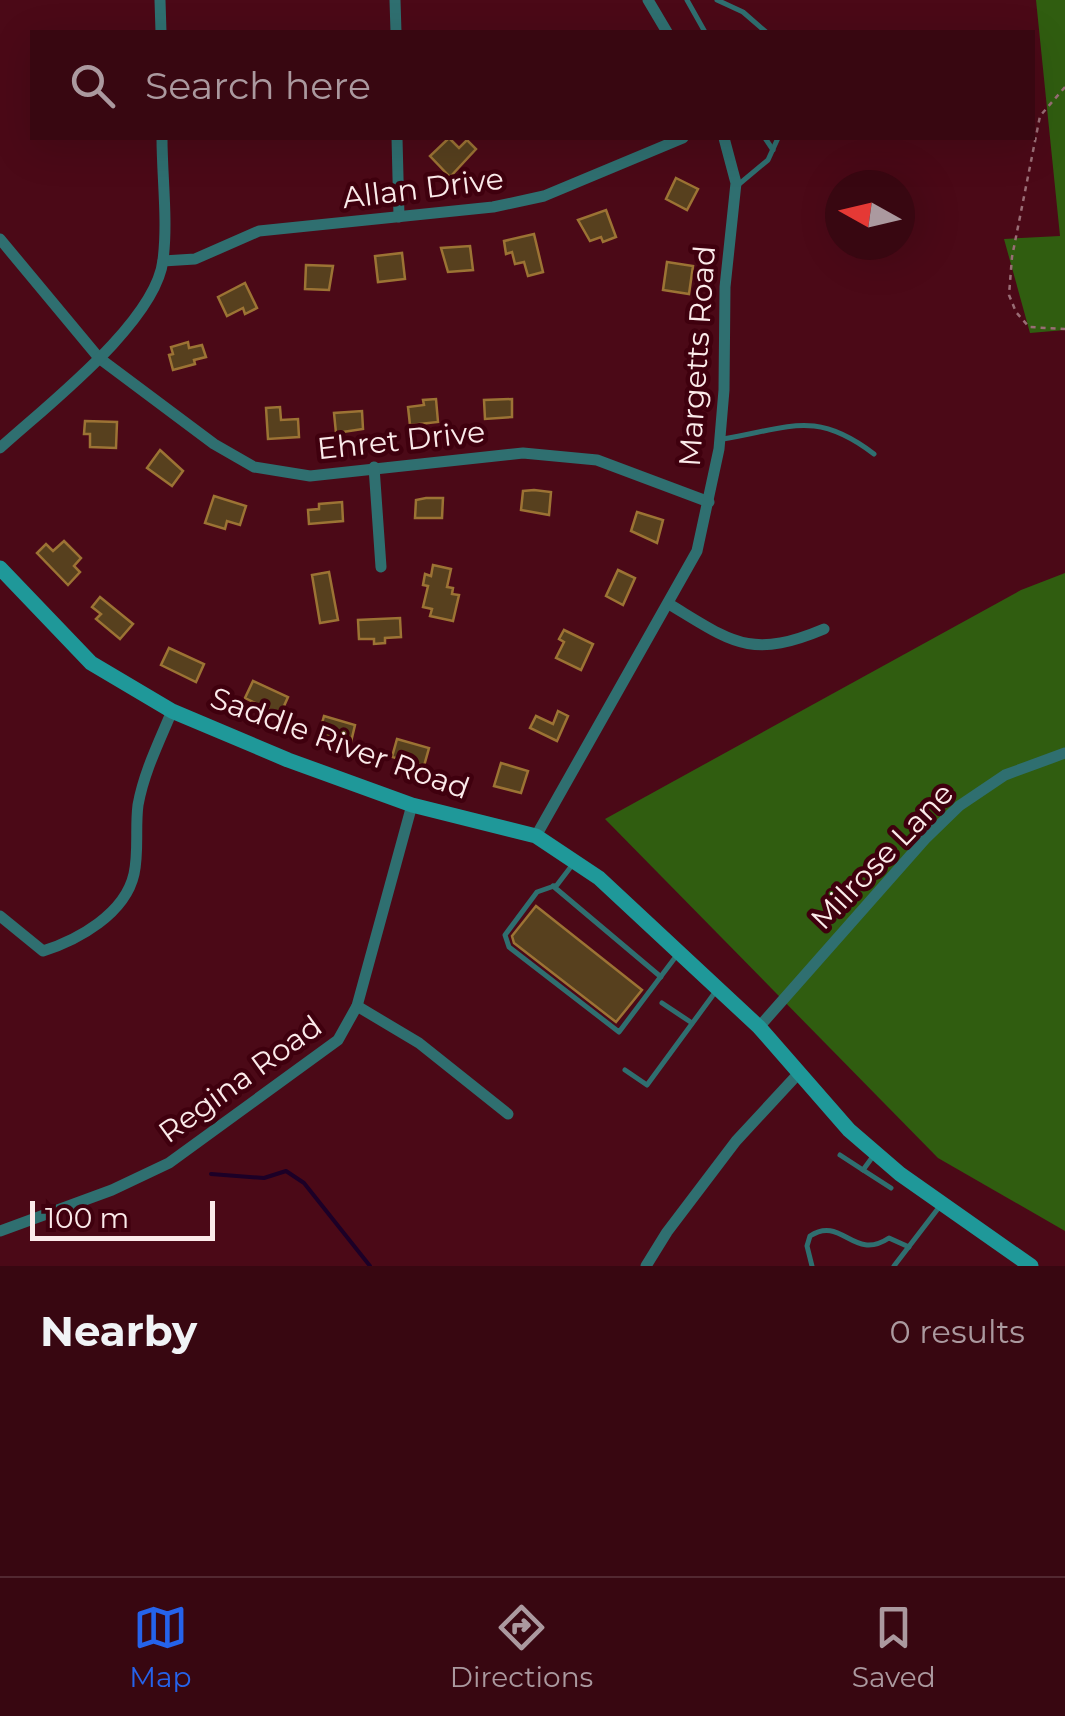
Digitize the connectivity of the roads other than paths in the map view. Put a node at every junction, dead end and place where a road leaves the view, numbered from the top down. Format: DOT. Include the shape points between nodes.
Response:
graph roads {
  1 [pos="160,0"];
  2 [pos="395,0"];
  3 [pos="649,0"];
  4 [pos="687,0"];
  5 [pos="717,0"];
  6 [pos="160,30"];
  7 [pos="396,30"];
  8 [pos="666,30"];
  9 [pos="704,30"];
  10 [pos="764,30"];
  11 [pos="162,140"];
  12 [pos="397,140"];
  13 [pos="678,140"];
  14 [pos="724,140"];
  15 [pos="767,140"];
  16 [pos="777,140"];
  17 [pos="772,150"];
  18 [pos="736,187"];
  19 [pos="398,217"];
  20 [pos="0,239"];
  21 [pos="163,261"];
  22 [pos="99,358"];
  23 [pos="720,440"];
  24 [pos="0,448"];
  25 [pos="874,454"];
  26 [pos="374,467"];
  27 [pos="709,502"];
  28 [pos="0,568"];
  29 [pos="381,568"];
  30 [pos="668,604"];
  31 [pos="824,629"];
  32 [pos="172,711"];
  33 [pos="1065,753"];
  34 [pos="412,805"];
  35 [pos="536,836"];
  36 [pos="575,862"];
  37 [pos="553,886"];
  38 [pos="0,916"];
  39 [pos="679,953"];
  40 [pos="661,977"];
  41 [pos="717,988"];
  42 [pos="662,1002"];
  43 [pos="358,1006"];
  44 [pos="692,1024"];
  45 [pos="758,1027"];
  46 [pos="625,1070"];
  47 [pos="798,1074"];
  48 [pos="508,1114"];
  49 [pos="876,1153"];
  50 [pos="840,1155"];
  51 [pos="862,1170"];
  52 [pos="891,1188"];
  53 [pos="942,1203"];
  54 [pos="0,1231"];
  55 [pos="909,1246"];
  56 [pos="810,1265"];
  57 [pos="646,1266"];
  58 [pos="894,1266"];
  59 [pos="1031,1266"];
  1 -- 6 [label="street"];
  2 -- 7 [label="street"];
  3 -- 8 [label="street"];
  4 -- 9 [label="lane"];
  5 -- 10 [label="lane"];
  11 -- 21 [label="street"];
  12 -- 19 [label="street"];
  13 -- 19 [label="street, Allan Drive" via="544,196"];
  14 -- 18 [label="street, Margetts Road"];
  15 -- 17 [label="lane"];
  16 -- 17 [label="lane"];
  17 -- 18 [label="lane"];
  18 -- 23 [label="street, Margetts Road"];
  19 -- 21 [label="street, Allan Drive" via="259,231 195,259"];
  20 -- 22 [label="street, Ehret Drive"];
  21 -- 22 [label="street" via="153,294"];
  22 -- 24 [label="street"];
  22 -- 26 [label="street, Ehret Drive" via="254,467 310,476"];
  23 -- 25 [label="lane" via="819,425"];
  23 -- 27 [label="street, Margetts Road"];
  26 -- 27 [label="street, Ehret Drive" via="523,453 597,460"];
  26 -- 29 [label="street"];
  27 -- 30 [label="street, Margetts Road" via="697,551"];
  28 -- 32 [label="main road, Saddle River Road" via="91,662"];
  30 -- 31 [label="street" via="738,644 794,642"];
  30 -- 35 [label="street, Margetts Road"];
  32 -- 34 [label="main road, Saddle River Road"];
  32 -- 38 [label="street" via="144,777 133,879 126,891 97,924 43,951"];
  33 -- 45 [label="street, Milrose Lane" via="1005,776 960,806"];
  34 -- 35 [label="main road, Saddle River Road"];
  34 -- 43 [label="street, Regina Road"];
  35 -- 36 [label="main road, Saddle River Road"];
  36 -- 37 [label="lane"];
  36 -- 39 [label="main road, Saddle River Road"];
  37 -- 40 [label="lane"];
  37 -- 40 [label="lane" via="537,892 513,922 505,936 509,947 619,1032"];
  39 -- 40 [label="lane"];
  39 -- 41 [label="main road, Saddle River Road"];
  41 -- 44 [label="lane"];
  41 -- 45 [label="main road, Saddle River Road"];
  42 -- 44 [label="lane"];
  43 -- 48 [label="street" via="419,1043"];
  43 -- 54 [label="street, Regina Road" via="338,1040 169,1163"];
  44 -- 46 [label="lane" via="647,1085"];
  45 -- 47 [label="main road, Saddle River Road"];
  47 -- 49 [label="main road, Saddle River Road"];
  47 -- 57 [label="street" via="736,1141"];
  49 -- 51 [label="lane"];
  49 -- 53 [label="main road, Saddle River Road"];
  50 -- 51 [label="lane"];
  51 -- 52 [label="lane"];
  53 -- 55 [label="lane"];
  53 -- 59 [label="main road, Saddle River Road"];
  55 -- 56 [label="lane" via="888,1238 866,1247 837,1232 816,1231 807,1246"];
  55 -- 58 [label="lane"];
}
